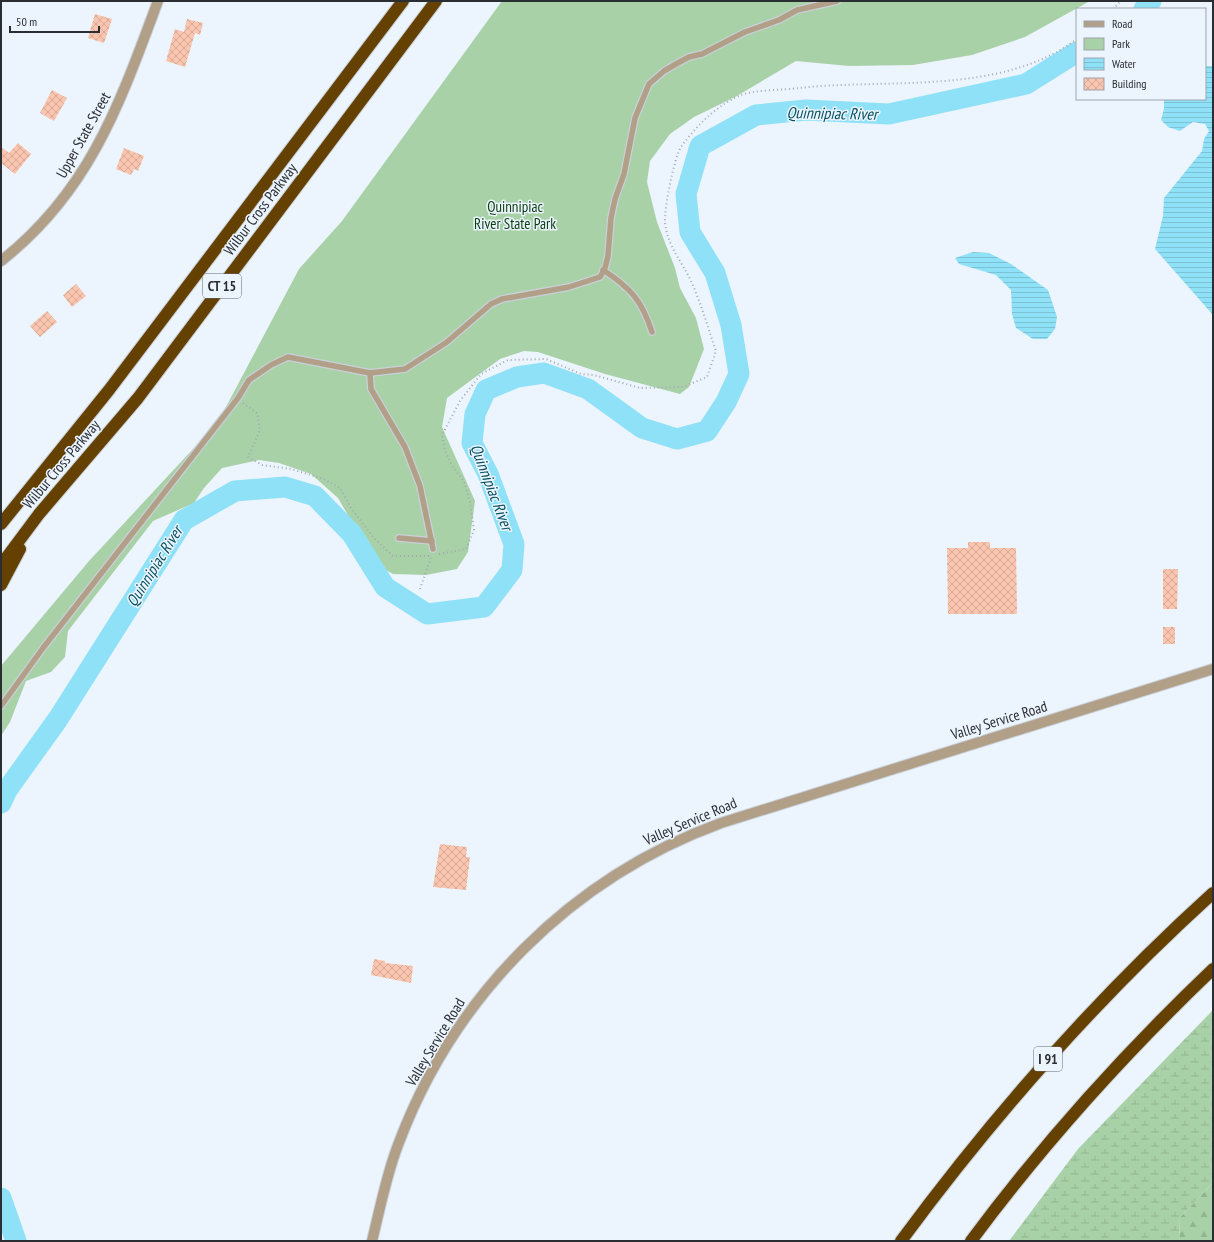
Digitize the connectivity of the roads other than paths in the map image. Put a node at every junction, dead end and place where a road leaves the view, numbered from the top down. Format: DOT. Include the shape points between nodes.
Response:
graph roads {
  1 [pos="158,1"];
  2 [pos="403,1"];
  3 [pos="436,1"];
  4 [pos="837,1"];
  5 [pos="1,261"];
  6 [pos="603,270"];
  7 [pos="652,332"];
  8 [pos="370,373"];
  9 [pos="39,514"];
  10 [pos="1,524"];
  11 [pos="399,538"];
  12 [pos="432,541"];
  13 [pos="433,549"];
  14 [pos="1,565"];
  15 [pos="1,585"];
  16 [pos="1213,669"];
  17 [pos="1,706"];
  18 [pos="1213,893"];
  19 [pos="1213,970"];
  20 [pos="372,1241"];
  21 [pos="901,1241"];
  22 [pos="971,1241"];
  1 -- 5 [label="street, Upper State Street" via="127,86 110,124 73,186 51,214"];
  2 -- 10 [label="highway, Wilbur Cross Parkway / CT 15" via="109,390"];
  3 -- 9 [label="highway, Wilbur Cross Parkway / CT 15" via="138,398"];
  4 -- 6 [label="lane" via="797,10 779,20 745,32 676,64 649,84 639,102 629,141 624,174 611,218 608,256"];
  6 -- 7 [label="lane" via="624,283 638,299"];
  6 -- 8 [label="lane" via="600,277 582,283 502,299 491,304 447,342 406,368"];
  8 -- 12 [label="lane" via="371,389 411,460"];
  8 -- 17 [label="lane" via="288,357 249,380 238,398 43,648"];
  9 -- 14 [label="highway, Wilbur Cross Parkway / CT 15"];
  9 -- 15 [label="highway"];
  11 -- 12 [label="lane"];
  12 -- 13 [label="lane"];
  16 -- 20 [label="street, Valley Service Road" via="721,823 663,847 607,880 560,914 526,945 495,979 459,1027 428,1080 405,1127 387,1177"];
  18 -- 21 [label="highway, I 91" via="1129,973 1037,1072 966,1157"];
  19 -- 22 [label="highway" via="1150,1032 1082,1106 1021,1177"];
}
